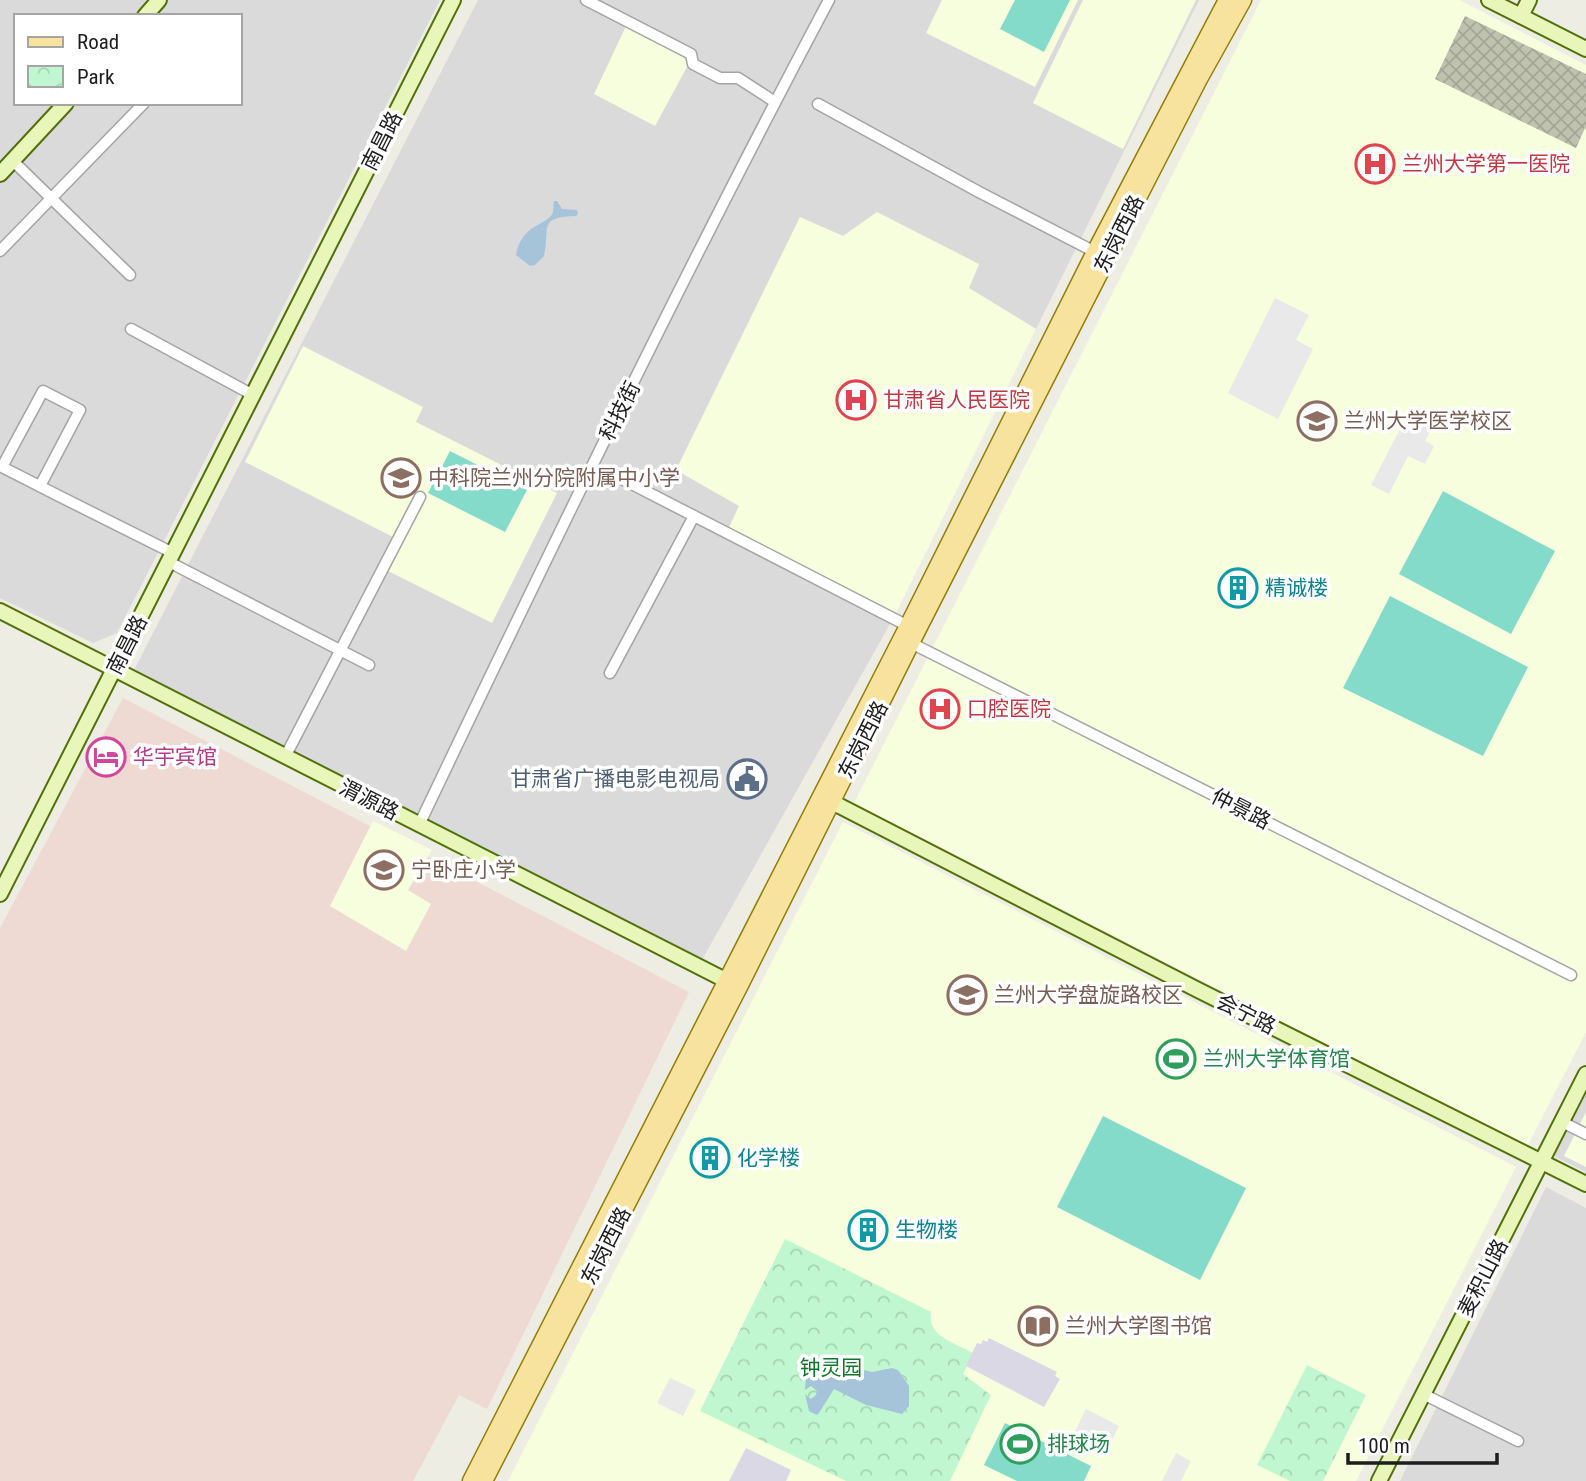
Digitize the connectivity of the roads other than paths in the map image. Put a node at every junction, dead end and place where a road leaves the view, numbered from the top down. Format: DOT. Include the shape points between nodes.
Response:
graph roads {
  1 [pos="159,0"];
  2 [pos="453,0"];
  3 [pos="586,0"];
  4 [pos="829,0"];
  5 [pos="1227,0"];
  6 [pos="1243,0"];
  7 [pos="1489,0"];
  8 [pos="1529,0"];
  9 [pos="147,14"];
  10 [pos="1521,16"];
  11 [pos="1586,49"];
  12 [pos="775,102"];
  13 [pos="818,104"];
  14 [pos="64,105"];
  15 [pos="142,105"];
  16 [pos="13,160"];
  17 [pos="0,174"];
  18 [pos="52,199"];
  19 [pos="0,251"];
  20 [pos="1095,252"];
  21 [pos="130,275"];
  22 [pos="131,329"];
  23 [pos="253,395"];
  24 [pos="622,479"];
  25 [pos="40,486"];
  26 [pos="419,497"];
  27 [pos="694,516"];
  28 [pos="171,558"];
  29 [pos="0,611"];
  30 [pos="908,626"];
  31 [pos="911,643"];
  32 [pos="340,650"];
  33 [pos="369,665"];
  34 [pos="113,671"];
  35 [pos="610,673"];
  36 [pos="285,757"];
  37 [pos="832,802"];
  38 [pos="419,825"];
  39 [pos="0,894"];
  40 [pos="1572,975"];
  41 [pos="732,984"];
  42 [pos="1586,1074"];
  43 [pos="1562,1122"];
  44 [pos="1586,1134"];
  45 [pos="1541,1162"];
  46 [pos="1586,1184"];
  47 [pos="1423,1394"];
  48 [pos="1518,1441"];
  49 [pos="471,1481"];
  50 [pos="484,1481"];
  51 [pos="1379,1481"];
  1 -- 9 [label="street"];
  2 -- 23 [label="street, 南昌路"];
  3 -- 12 [label="street" via="691,54 693,64 720,78 738,78"];
  4 -- 12 [label="street, 科技街"];
  5 -- 20 [label="main road, 东岗西路"];
  6 -- 31 [label="main road, 东岗西路"];
  7 -- 10 [label="street"];
  8 -- 10 [label="street"];
  10 -- 11 [label="street"];
  12 -- 38 [label="street, 科技街" via="582,486"];
  13 -- 20 [label="street"];
  14 -- 16 [label="street"];
  15 -- 18 [label="street"];
  16 -- 17 [label="street"];
  16 -- 18 [label="street"];
  18 -- 19 [label="street"];
  18 -- 21 [label="street"];
  20 -- 30 [label="main road, 东岗西路"];
  22 -- 23 [label="street"];
  23 -- 28 [label="street, 南昌路"];
  24 -- 27 [label="street"];
  25 -- 25 [label="street" via="2,467 43,391 80,410"];
  25 -- 28 [label="street"];
  26 -- 32 [label="street"];
  27 -- 30 [label="street"];
  27 -- 35 [label="street"];
  28 -- 32 [label="street"];
  28 -- 34 [label="street, 南昌路"];
  29 -- 34 [label="street, 渭源路"];
  30 -- 41 [label="main road, 东岗西路"];
  31 -- 37 [label="main road, 东岗西路"];
  31 -- 40 [label="street, 仲景路"];
  32 -- 33 [label="street"];
  32 -- 36 [label="street"];
  34 -- 36 [label="street, 渭源路"];
  34 -- 39 [label="street, 南昌路"];
  36 -- 38 [label="street, 渭源路"];
  37 -- 41 [label="main road, 东岗西路"];
  37 -- 45 [label="street, 会宁路"];
  38 -- 41 [label="street, 渭源路"];
  41 -- 49 [label="main road, 东岗西路"];
  41 -- 50 [label="main road, 东岗西路"];
  42 -- 43 [label="street, 麦积山路"];
  43 -- 44 [label="street"];
  43 -- 45 [label="street, 麦积山路"];
  45 -- 46 [label="street, 会宁路"];
  45 -- 47 [label="street, 麦积山路"];
  47 -- 48 [label="street"];
  47 -- 51 [label="street, 麦积山路"];
}
